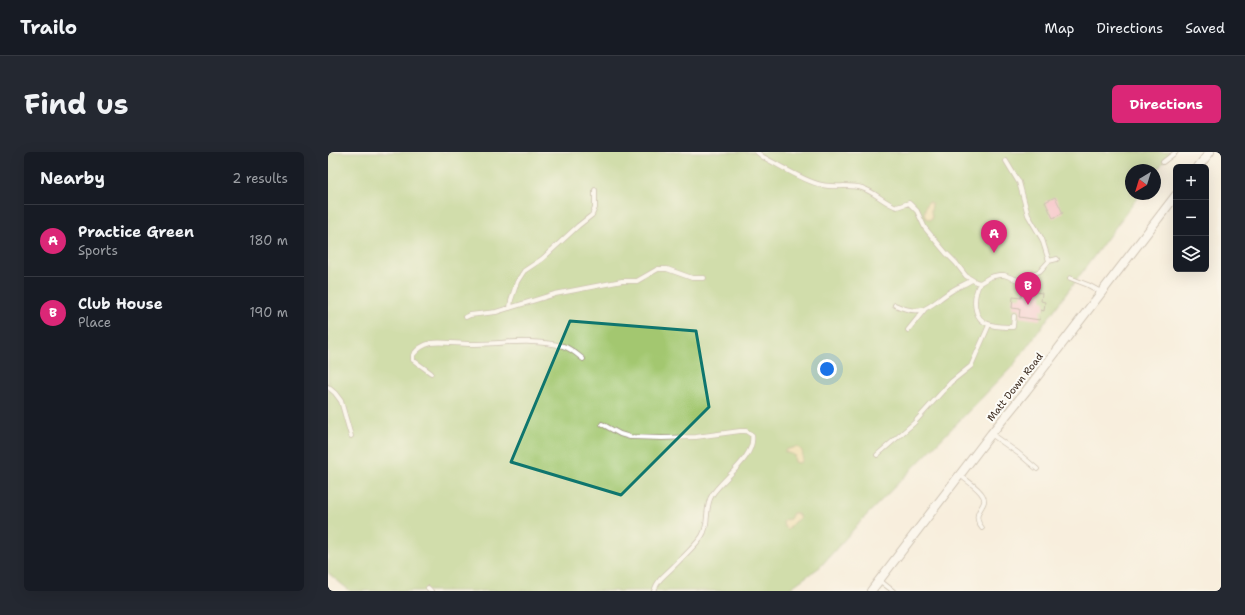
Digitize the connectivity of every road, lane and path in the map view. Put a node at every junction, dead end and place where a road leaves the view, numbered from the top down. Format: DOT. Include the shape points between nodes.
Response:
graph roads {
  1 [pos="757,152"];
  2 [pos="1176,152"];
  3 [pos="1210,152"];
  4 [pos="1006,160"];
  5 [pos="1163,162"];
  6 [pos="1200,164"];
  7 [pos="595,190"];
  8 [pos="1173,199"];
  9 [pos="1057,259"];
  10 [pos="1049,261"];
  11 [pos="704,278"];
  12 [pos="1070,278"];
  13 [pos="972,280"];
  14 [pos="980,283"];
  15 [pos="1101,292"];
  16 [pos="895,305"];
  17 [pos="510,308"];
  18 [pos="925,309"];
  19 [pos="1014,316"];
  20 [pos="466,318"];
  21 [pos="989,325"];
  22 [pos="908,330"];
  23 [pos="583,359"];
  24 [pos="430,373"];
  25 [pos="328,387"];
  26 [pos="602,424"];
  27 [pos="991,434"];
  28 [pos="351,436"];
  29 [pos="878,455"];
  30 [pos="1037,469"];
  31 [pos="960,474"];
  32 [pos="982,528"];
  33 [pos="879,580"];
  34 [pos="654,591"];
  35 [pos="871,591"];
  36 [pos="893,591"];
  1 -- 13 [label="lane" via="815,183 862,188 897,207 909,203 925,228"];
  2 -- 5 [label="lane"];
  3 -- 6 [label="street"];
  4 -- 10 [label="lane" via="1019,182 1028,216 1042,239"];
  7 -- 17 [label="lane" via="595,208 592,215 542,259 524,271 517,282"];
  8 -- 15 [label="street, Matt Down Road"];
  9 -- 10 [label="lane"];
  10 -- 14 [label="lane" via="1040,271 1018,280 999,275"];
  11 -- 17 [label="lane" via="692,278 667,269 658,269 637,281 626,280 560,293"];
  12 -- 15 [label="lane"];
  13 -- 14 [label="lane"];
  13 -- 18 [label="lane"];
  14 -- 21 [label="lane" via="974,305 979,316"];
  15 -- 27 [label="street, Matt Down Road"];
  16 -- 18 [label="lane" via="915,311"];
  17 -- 20 [label="lane" via="470,315"];
  18 -- 22 [label="lane"];
  19 -- 21 [label="lane" via="1013,327"];
  21 -- 29 [label="lane" via="971,366 951,382 914,423"];
  23 -- 24 [label="lane" via="566,347 550,344 519,341 479,344 437,342 421,347 413,354 413,360"];
  25 -- 28 [label="lane" via="340,401"];
  26 -- 34 [label="lane" via="630,437 696,437 740,431 752,435 752,444 745,458 710,499 702,535 659,579"];
  27 -- 30 [label="lane"];
  27 -- 31 [label="street, Matt Down Road"];
  31 -- 32 [label="lane" via="984,498 977,518"];
  31 -- 33 [label="street, Matt Down Road"];
  33 -- 35 [label="street, Matt Down Road"];
  33 -- 36 [label="lane"];
}
